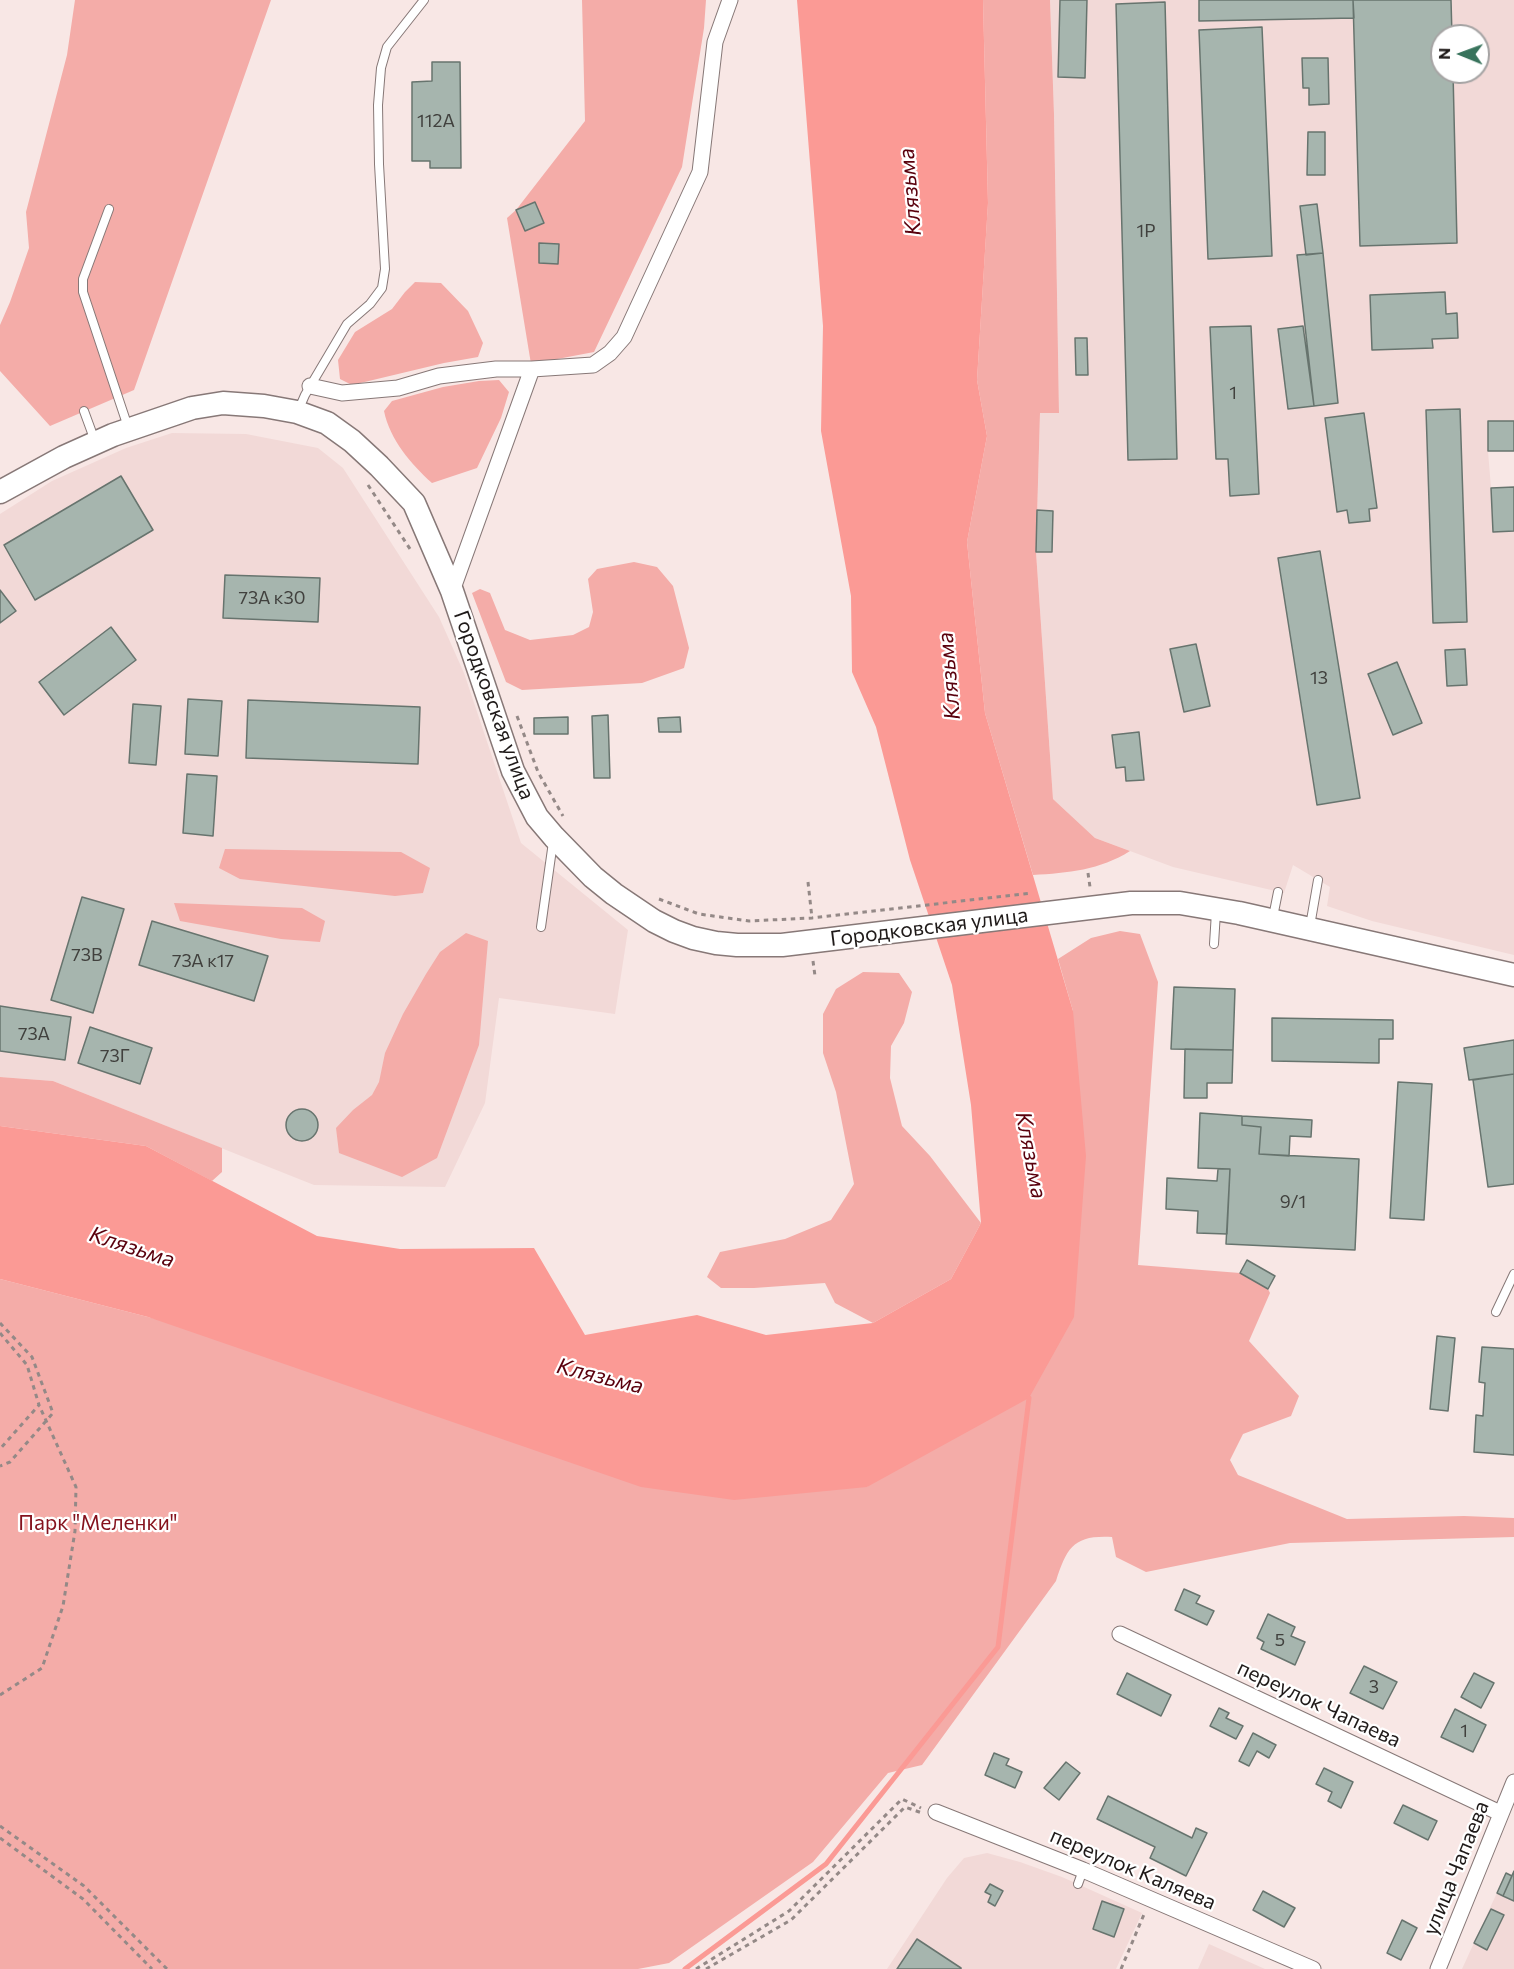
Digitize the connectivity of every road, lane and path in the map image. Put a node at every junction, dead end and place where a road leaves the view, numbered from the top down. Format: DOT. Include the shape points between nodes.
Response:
graph roads {
  1 [pos="424,0"];
  2 [pos="730,0"];
  3 [pos="109,209"];
  4 [pos="532,369"];
  5 [pos="310,386"];
  6 [pos="84,411"];
  7 [pos="297,412"];
  8 [pos="129,429"];
  9 [pos="95,443"];
  10 [pos="363,479"];
  11 [pos="0,492"];
  12 [pos="413,554"];
  13 [pos="452,591"];
  14 [pos="554,837"];
  15 [pos="1088,873"];
  16 [pos="1318,880"];
  17 [pos="808,882"];
  18 [pos="1278,892"];
  19 [pos="1032,893"];
  20 [pos="1091,897"];
  21 [pos="1216,908"];
  22 [pos="1272,920"];
  23 [pos="541,927"];
  24 [pos="1310,929"];
  25 [pos="1214,944"];
  26 [pos="812,947"];
  27 [pos="1514,975"];
  28 [pos="815,976"];
  29 [pos="1514,1274"];
  30 [pos="1496,1312"];
  31 [pos="0,1323"];
  32 [pos="0,1334"];
  33 [pos="39,1405"];
  34 [pos="47,1419"];
  35 [pos="0,1449"];
  36 [pos="0,1466"];
  37 [pos="1120,1634"];
  38 [pos="0,1695"];
  39 [pos="1514,1782"];
  40 [pos="930,1813"];
  41 [pos="1500,1813"];
  42 [pos="0,1826"];
  43 [pos="0,1838"];
  44 [pos="1147,1908"];
  45 [pos="152,1969"];
  46 [pos="167,1969"];
  47 [pos="696,1969"];
  48 [pos="706,1969"];
  49 [pos="1121,1969"];
  50 [pos="1314,1969"];
  51 [pos="1438,1969"];
  1 -- 5 [label="lane" via="387,47 381,68 378,140 386,269 382,288 347,324"];
  2 -- 4 [label="street" via="715,42 700,172 624,337 593,365"];
  3 -- 8 [label="lane" via="83,279 83,292"];
  4 -- 5 [label="street" via="439,376 398,388 342,393"];
  4 -- 13 [label="street"];
  5 -- 7 [label="lane"];
  6 -- 9 [label="lane"];
  7 -- 8 [label="main road, Городковская улица" via="223,403 192,408"];
  7 -- 13 [label="main road, Городковская улица" via="327,423 352,441 414,503"];
  8 -- 9 [label="main road, Городковская улица"];
  9 -- 11 [label="main road, Городковская улица"];
  10 -- 12 [label="path"];
  13 -- 14 [label="main road, Городковская улица" via="513,771 537,817"];
  14 -- 23 [label="lane"];
  14 -- 26 [label="main road, Городковская улица" via="614,894 674,931 737,945"];
  15 -- 20 [label="path"];
  16 -- 24 [label="lane"];
  17 -- 19 [label="path" via="812,918"];
  18 -- 22 [label="lane"];
  20 -- 21 [label="main road, Городковская улица"];
  20 -- 26 [label="main road, Городковская улица"];
  21 -- 22 [label="main road, Городковская улица"];
  21 -- 25 [label="lane"];
  22 -- 24 [label="main road, Городковская улица"];
  24 -- 27 [label="main road, Городковская улица"];
  26 -- 28 [label="path"];
  29 -- 30 [label="lane"];
  31 -- 34 [label="path" via="32,1357 52,1413"];
  32 -- 33 [label="path" via="27,1365"];
  33 -- 34 [label="path"];
  33 -- 35 [label="path"];
  34 -- 36 [label="path" via="10,1462"];
  34 -- 38 [label="path" via="76,1486 75,1531 63,1606 42,1668"];
  37 -- 41 [label="street, переулок Чапаева"];
  39 -- 41 [label="street, улица Чапаева"];
  40 -- 47 [label="path" via="902,1799 789,1911"];
  40 -- 48 [label="path" via="905,1807 791,1920"];
  40 -- 50 [label="street, переулок Каляева"];
  41 -- 51 [label="street, улица Чапаева"];
  42 -- 46 [label="path" via="84,1886"];
  43 -- 45 [label="path" via="83,1899"];
  44 -- 49 [label="path"];
}
